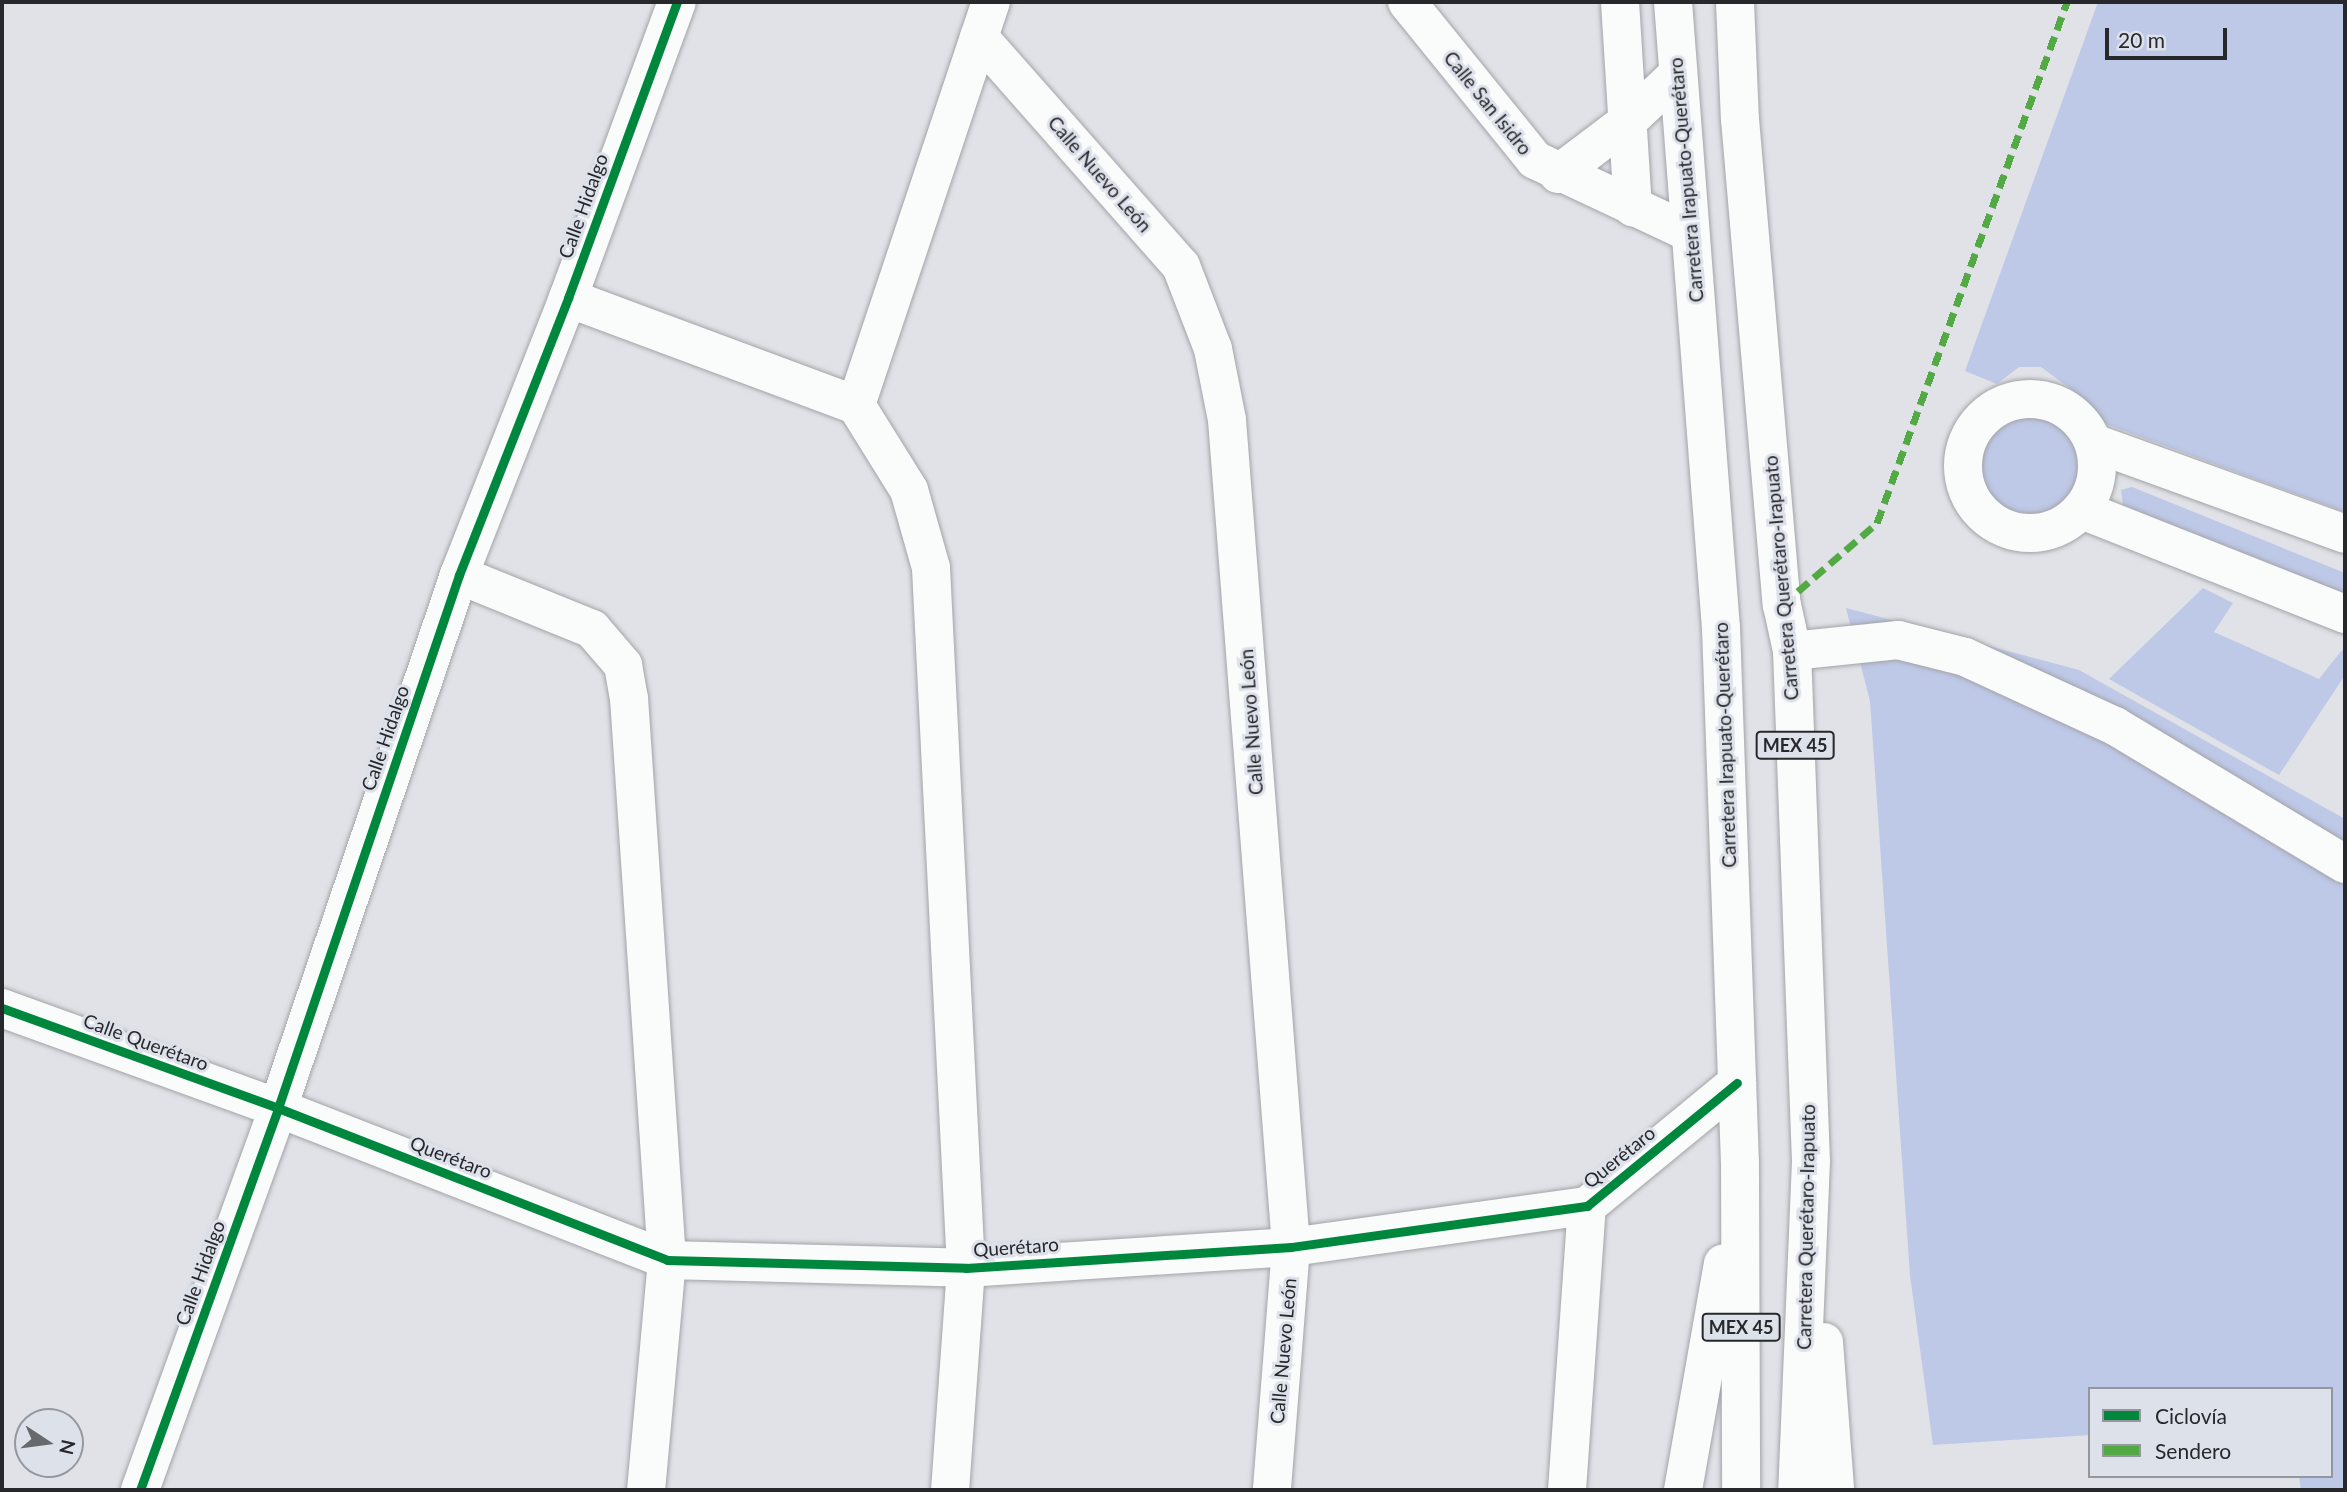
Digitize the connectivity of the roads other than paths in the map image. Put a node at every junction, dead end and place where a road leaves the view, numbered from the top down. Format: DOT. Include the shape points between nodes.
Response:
graph roads {
  1 [pos="677,2"];
  2 [pos="1407,2"];
  3 [pos="1620,2"];
  4 [pos="1673,2"];
  5 [pos="1735,2"];
  6 [pos="985,19"];
  7 [pos="1677,75"];
  8 [pos="1628,121"];
  9 [pos="1558,174"];
  10 [pos="1633,208"];
  11 [pos="1690,233"];
  12 [pos="568,298"];
  13 [pos="856,405"];
  14 [pos="2094,443"];
  15 [pos="2081,510"];
  16 [pos="2345,534"];
  17 [pos="459,575"];
  18 [pos="2345,614"];
  19 [pos="1792,651"];
  20 [pos="2345,864"];
  21 [pos="2,1008"];
  22 [pos="1737,1083"];
  23 [pos="278,1108"];
  24 [pos="1811,1161"];
  25 [pos="1740,1164"];
  26 [pos="1587,1206"];
  27 [pos="1292,1247"];
  28 [pos="667,1259"];
  29 [pos="966,1268"];
  30 [pos="140,1490"];
  31 [pos="646,1490"];
  32 [pos="950,1490"];
  33 [pos="1272,1490"];
  34 [pos="1567,1490"];
  35 [pos="1683,1490"];
  36 [pos="1741,1490"];
  37 [pos="1797,1490"];
  38 [pos="1835,1490"];
  1 -- 12 [label="main road, Calle Hidalgo"];
  2 -- 9 [label="main road, Calle San Isidro" via="1535,160"];
  3 -- 8 [label="main road"];
  4 -- 7 [label="main road, Carretera Irapuato-Querétaro / MEX 45"];
  5 -- 19 [label="main road, Carretera Querétaro-Irapuato / MEX 45" via="1782,605"];
  6 -- 13 [label="main road"];
  6 -- 27 [label="main road, Calle Nuevo León" via="1181,266 1213,349 1227,420"];
  7 -- 8 [label="main road"];
  7 -- 11 [label="main road, Carretera Irapuato-Querétaro / MEX 45"];
  8 -- 9 [label="main road"];
  8 -- 10 [label="main road"];
  9 -- 10 [label="main road, Calle San Isidro"];
  10 -- 11 [label="main road, Calle San Isidro"];
  11 -- 22 [label="main road, Carretera Irapuato-Querétaro / MEX 45" via="1721,628"];
  12 -- 13 [label="main road"];
  12 -- 17 [label="main road, Calle Hidalgo"];
  13 -- 29 [label="main road" via="909,490 931,568"];
  14 -- 15 [label="main road" via="2098,466 2094,489"];
  14 -- 15 [label="main road" via="2069,410 2030,398 1991,411 1977,425 1963,464 1974,504 2006,530 2047,532 2066,524"];
  14 -- 16 [label="main road"];
  15 -- 18 [label="main road"];
  17 -- 23 [label="main road, Calle Hidalgo"];
  17 -- 28 [label="main road" via="592,629 623,665 629,698"];
  19 -- 20 [label="main road" via="1898,640 1965,657 2115,726"];
  19 -- 24 [label="main road, Carretera Querétaro-Irapuato / MEX 45"];
  21 -- 23 [label="main road, Calle Querétaro"];
  22 -- 25 [label="main road, Carretera Irapuato-Querétaro / MEX 45"];
  22 -- 26 [label="main road, Querétaro"];
  23 -- 28 [label="main road, Querétaro"];
  23 -- 30 [label="main road, Calle Hidalgo"];
  24 -- 37 [label="main road, Carretera Querétaro-Irapuato / MEX 45"];
  24 -- 38 [label="main road"];
  25 -- 35 [label="main road"];
  25 -- 36 [label="main road, Carretera Irapuato-Querétaro / MEX 45"];
  26 -- 27 [label="main road, Querétaro"];
  26 -- 34 [label="main road"];
  27 -- 29 [label="main road, Querétaro"];
  27 -- 33 [label="main road, Calle Nuevo León"];
  28 -- 29 [label="main road, Querétaro"];
  28 -- 31 [label="main road"];
  29 -- 32 [label="main road"];
}
